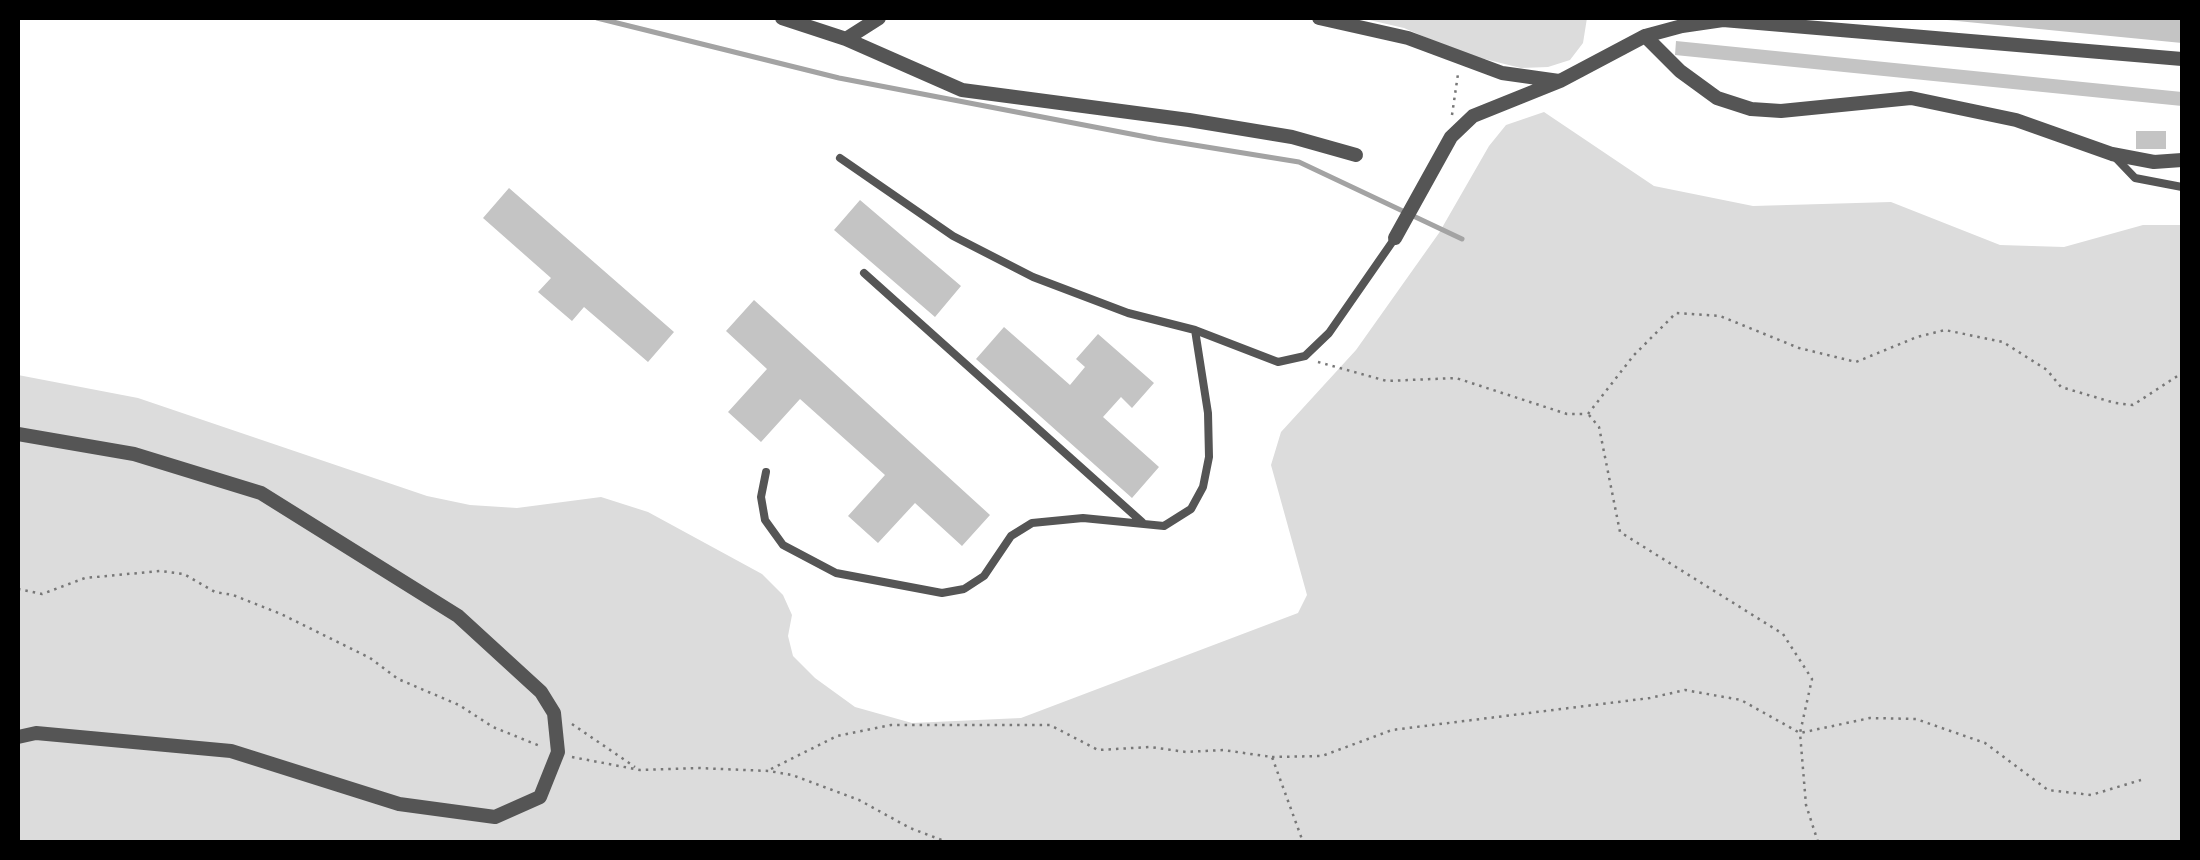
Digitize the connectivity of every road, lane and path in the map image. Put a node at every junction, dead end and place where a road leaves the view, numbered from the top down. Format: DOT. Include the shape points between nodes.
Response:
graph roads {
  1 [pos="782,18"];
  2 [pos="879,18"];
  3 [pos="1320,18"];
  4 [pos="1645,36"];
  5 [pos="846,39"];
  6 [pos="1460,59"];
  7 [pos="2182,59"];
  8 [pos="1560,82"];
  9 [pos="1451,137"];
  10 [pos="1356,154"];
  11 [pos="2112,154"];
  12 [pos="840,158"];
  13 [pos="2182,160"];
  14 [pos="2182,187"];
  15 [pos="1395,238"];
  16 [pos="864,273"];
  17 [pos="1196,330"];
  18 [pos="1305,356"];
  19 [pos="2182,373"];
  20 [pos="1588,414"];
  21 [pos="18,434"];
  22 [pos="766,472"];
  23 [pos="1142,522"];
  24 [pos="18,589"];
  25 [pos="554,712"];
  26 [pos="1800,733"];
  27 [pos="18,737"];
  28 [pos="558,752"];
  29 [pos="1272,757"];
  30 [pos="640,770"];
  31 [pos="769,770"];
  32 [pos="2141,780"];
  33 [pos="947,842"];
  34 [pos="1303,842"];
  35 [pos="1818,842"];
  1 -- 5 [label="street"];
  2 -- 5 [label="street"];
  3 -- 6 [label="street" via="1408,38"];
  4 -- 7 [label="street" via="1723,20"];
  4 -- 8 [label="street"];
  4 -- 11 [label="street" via="1704,89 1751,110 1912,98 2016,120"];
  5 -- 10 [label="street" via="962,90 1188,120"];
  6 -- 8 [label="street"];
  6 -- 9 [label="path"];
  8 -- 9 [label="street" via="1474,116"];
  9 -- 15 [label="street"];
  11 -- 13 [label="street"];
  11 -- 14 [label="lane" via="2135,178"];
  12 -- 17 [label="lane" via="953,236 1033,277"];
  15 -- 18 [label="lane" via="1329,333"];
  16 -- 23 [label="lane"];
  17 -- 18 [label="lane" via="1278,362"];
  17 -- 23 [label="lane" via="1208,413 1203,487 1179,518 1164,526"];
  18 -- 20 [label="path" via="1387,381 1456,378 1567,414"];
  19 -- 20 [label="path" via="2133,405 2116,403 2061,387 2003,342 1945,330 1856,362 1799,348 1720,316 1676,313"];
  20 -- 26 [label="path" via="1599,427 1620,532 1782,634 1812,679"];
  21 -- 25 [label="street" via="134,454 261,492 458,616"];
  22 -- 23 [label="lane" via="765,520 783,545 836,572 942,593 964,590 984,576 1011,536 1032,523"];
  24 -- 28 [label="path" via="42,594 85,578 184,574 214,592 281,614 493,727"];
  25 -- 28 [label="street"];
  25 -- 30 [label="path"];
  26 -- 29 [label="path" via="1741,700 1685,690 1392,730 1322,756"];
  26 -- 32 [label="path" via="1870,718 1916,719 1985,743 2048,790 2091,795"];
  26 -- 35 [label="path" via="1806,805"];
  27 -- 28 [label="street" via="231,751 399,804 495,817 540,797"];
  28 -- 30 [label="path"];
  29 -- 31 [label="path" via="1150,746 1098,750 1050,725 891,725 838,736"];
  29 -- 34 [label="path"];
  30 -- 31 [label="path"];
  31 -- 33 [label="path" via="858,800"];
}
